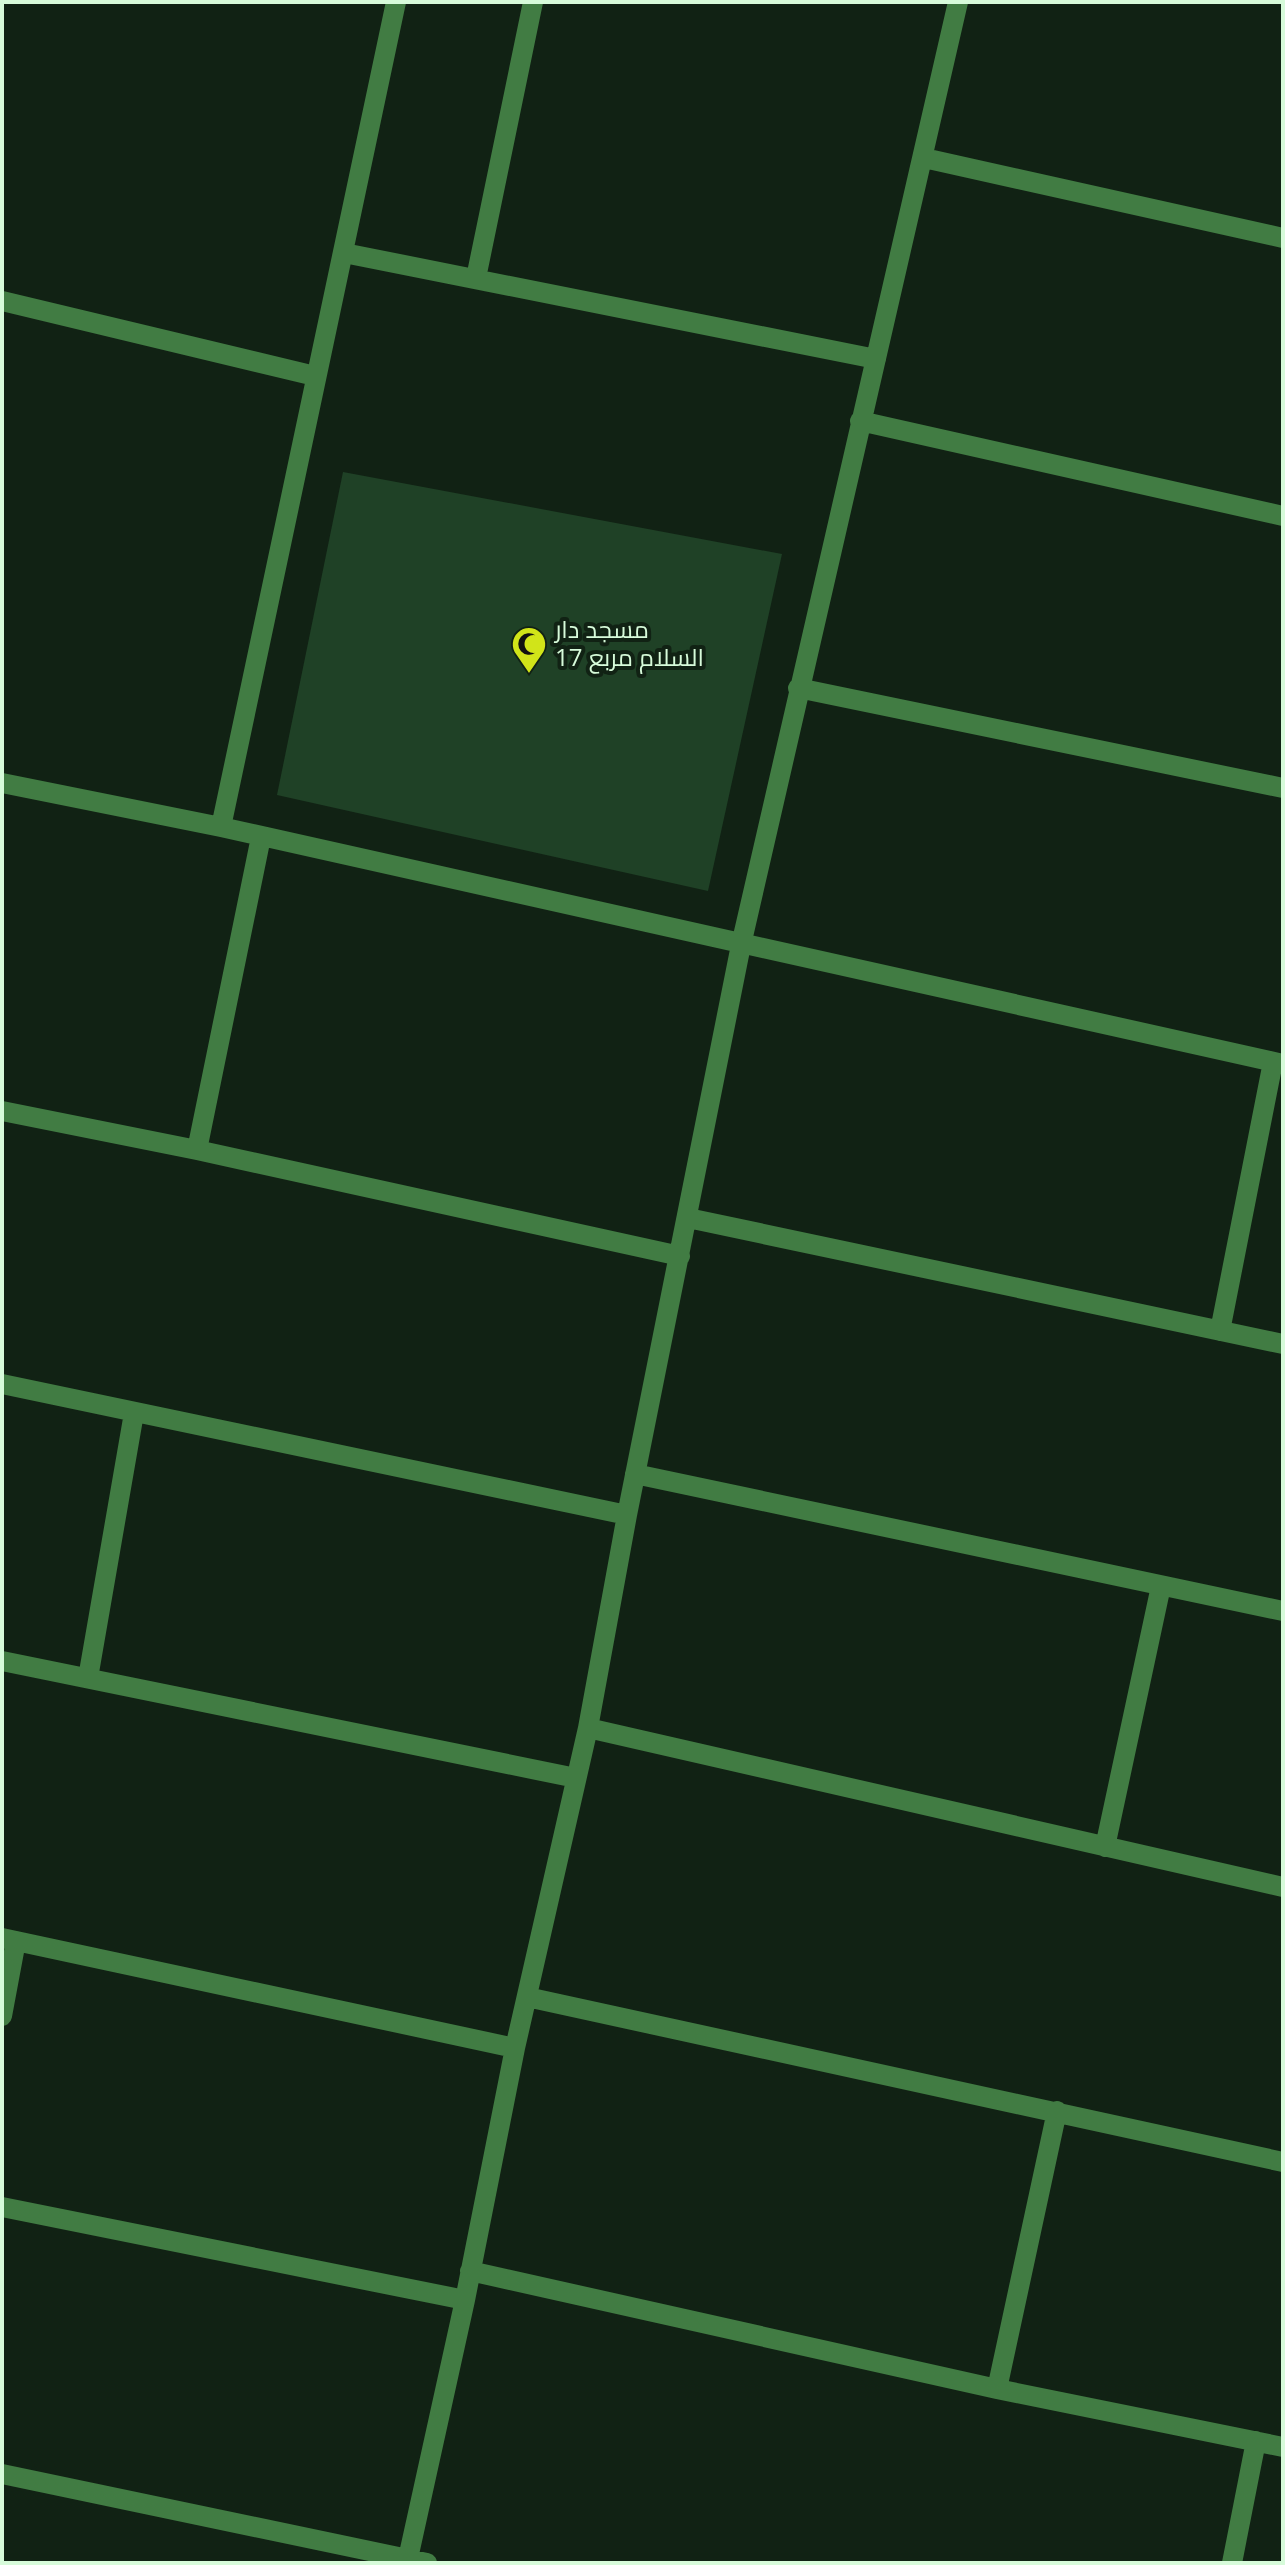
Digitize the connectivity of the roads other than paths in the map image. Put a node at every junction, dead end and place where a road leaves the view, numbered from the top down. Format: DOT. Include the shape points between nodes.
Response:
graph roads {
  1 [pos="396,2"];
  2 [pos="533,2"];
  3 [pos="958,2"];
  4 [pos="924,158"];
  5 [pos="1283,238"];
  6 [pos="344,253"];
  7 [pos="476,278"];
  8 [pos="2,301"];
  9 [pos="876,359"];
  10 [pos="315,376"];
  11 [pos="860,421"];
  12 [pos="1283,516"];
  13 [pos="798,688"];
  14 [pos="2,783"];
  15 [pos="1283,788"];
  16 [pos="221,827"];
  17 [pos="261,837"];
  18 [pos="741,945"];
  19 [pos="1278,1063"];
  20 [pos="2,1111"];
  21 [pos="197,1150"];
  22 [pos="688,1218"];
  23 [pos="680,1256"];
  24 [pos="1220,1331"];
  25 [pos="1283,1344"];
  26 [pos="2,1384"];
  27 [pos="134,1413"];
  28 [pos="635,1474"];
  29 [pos="627,1515"];
  30 [pos="1161,1586"];
  31 [pos="1283,1611"];
  32 [pos="2,1661"];
  33 [pos="88,1678"];
  34 [pos="588,1728"];
  35 [pos="576,1778"];
  36 [pos="1105,1847"];
  37 [pos="1283,1887"];
  38 [pos="9,1939"];
  39 [pos="527,1997"];
  40 [pos="2,2016"];
  41 [pos="515,2048"];
  42 [pos="1057,2111"];
  43 [pos="1283,2162"];
  44 [pos="2,2207"];
  45 [pos="470,2271"];
  46 [pos="465,2300"];
  47 [pos="997,2389"];
  48 [pos="1256,2441"];
  49 [pos="1283,2447"];
  50 [pos="2,2474"];
  51 [pos="414,2562"];
  52 [pos="1232,2563"];
  1 -- 6 [label="street"];
  2 -- 7 [label="street"];
  3 -- 4 [label="street"];
  4 -- 5 [label="street"];
  4 -- 9 [label="street"];
  6 -- 7 [label="street"];
  6 -- 10 [label="street"];
  7 -- 9 [label="street"];
  8 -- 10 [label="street"];
  9 -- 11 [label="street"];
  10 -- 16 [label="street"];
  11 -- 12 [label="street"];
  11 -- 13 [label="street"];
  13 -- 15 [label="street"];
  13 -- 18 [label="street"];
  14 -- 16 [label="street"];
  16 -- 17 [label="street"];
  17 -- 18 [label="street"];
  17 -- 21 [label="street"];
  18 -- 19 [label="street"];
  18 -- 22 [label="street"];
  19 -- 24 [label="street"];
  20 -- 21 [label="street"];
  21 -- 23 [label="street"];
  22 -- 23 [label="street"];
  22 -- 24 [label="street"];
  23 -- 28 [label="street"];
  24 -- 25 [label="street"];
  26 -- 27 [label="street"];
  27 -- 29 [label="street"];
  27 -- 33 [label="street"];
  28 -- 29 [label="street"];
  28 -- 30 [label="street"];
  29 -- 34 [label="street"];
  30 -- 31 [label="street"];
  30 -- 36 [label="street"];
  32 -- 33 [label="street"];
  33 -- 35 [label="street"];
  34 -- 35 [label="street"];
  34 -- 36 [label="street"];
  35 -- 39 [label="street"];
  36 -- 37 [label="street"];
  38 -- 40 [label="street"];
  38 -- 41 [label="street"];
  39 -- 41 [label="street"];
  39 -- 42 [label="street"];
  41 -- 45 [label="street"];
  42 -- 43 [label="street"];
  42 -- 47 [label="street"];
  44 -- 46 [label="street"];
  45 -- 46 [label="street"];
  45 -- 47 [label="street"];
  46 -- 51 [label="street"];
  47 -- 48 [label="street"];
  48 -- 49 [label="street"];
  48 -- 52 [label="street"];
  50 -- 51 [label="street"];
}
